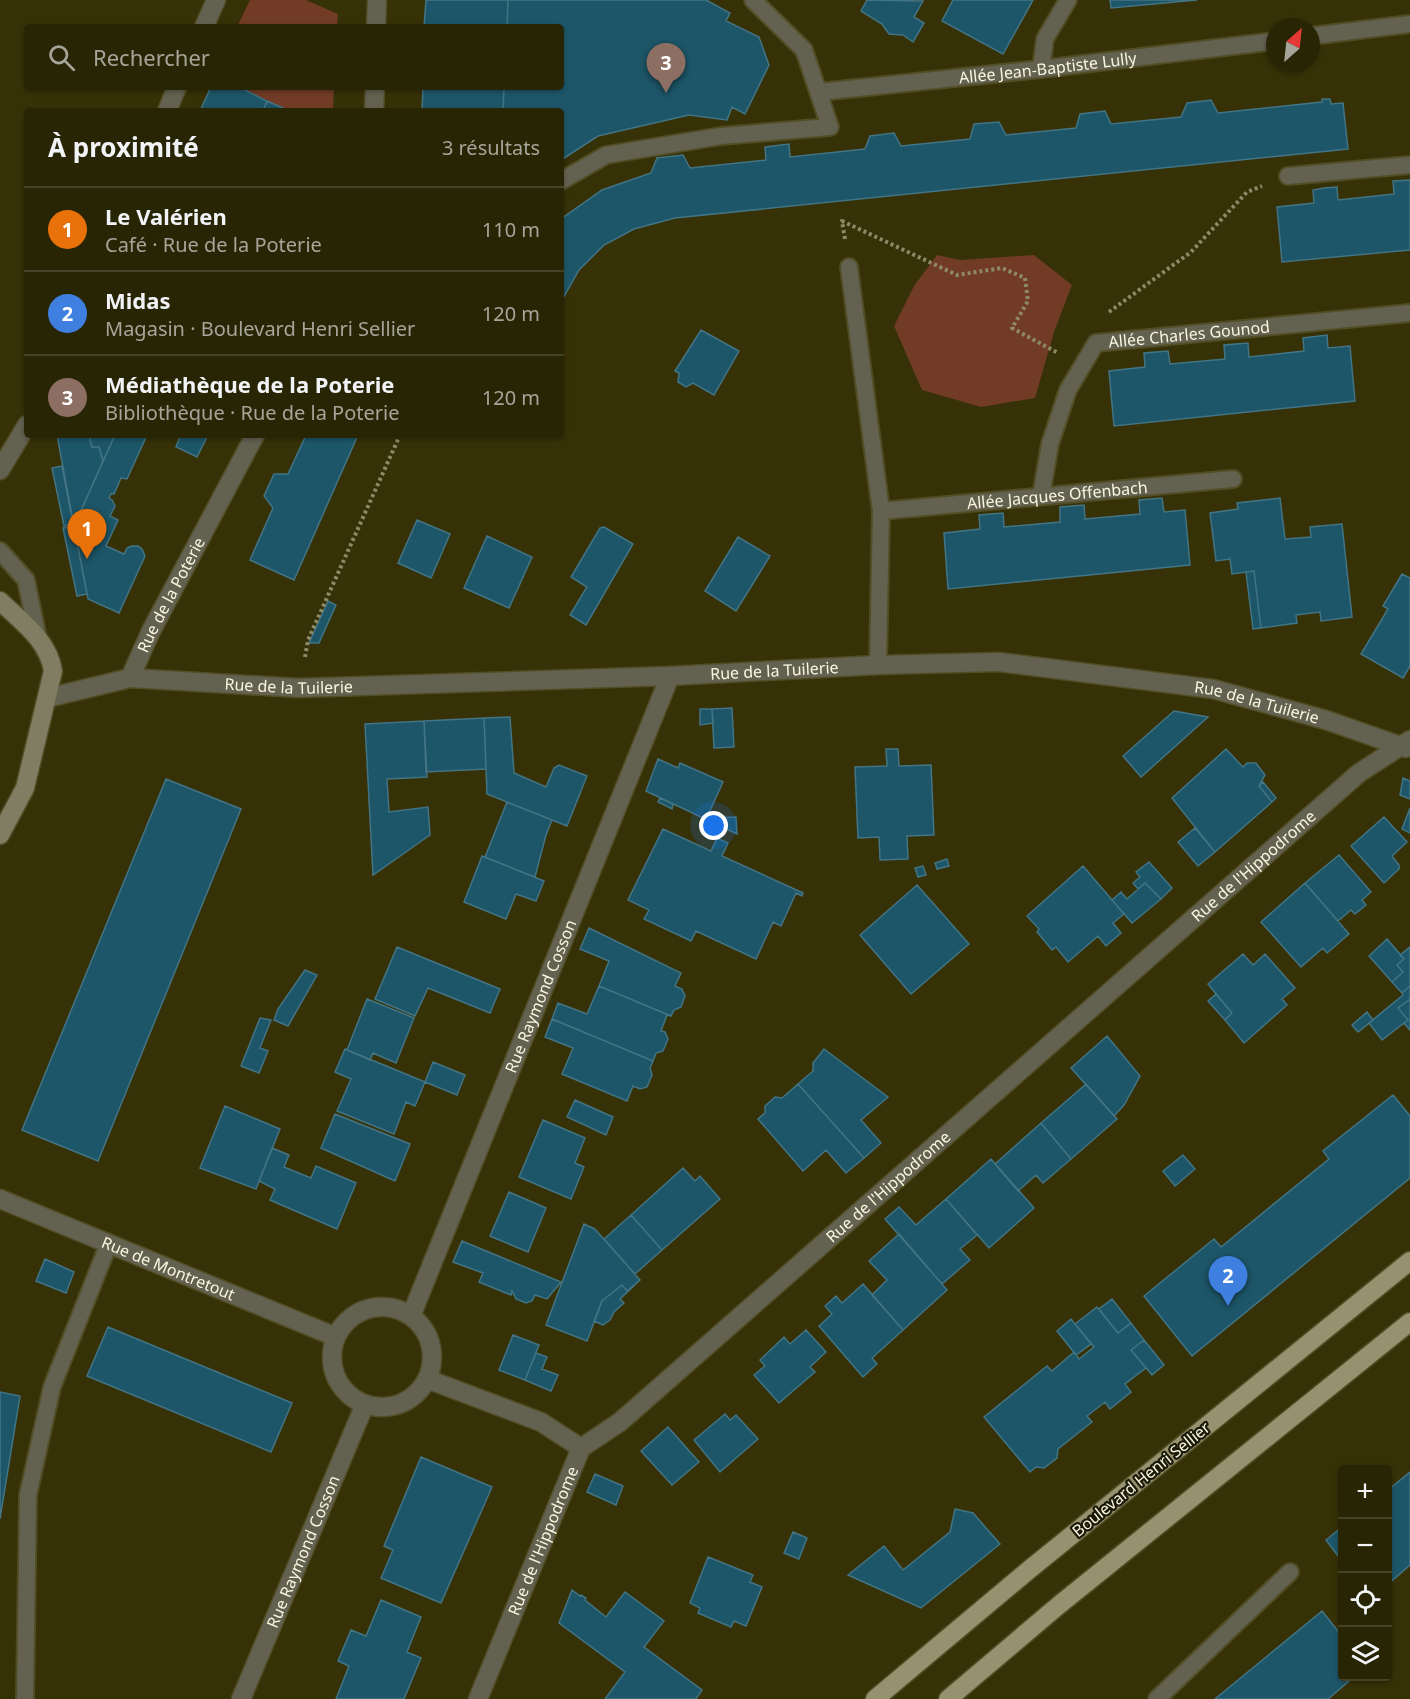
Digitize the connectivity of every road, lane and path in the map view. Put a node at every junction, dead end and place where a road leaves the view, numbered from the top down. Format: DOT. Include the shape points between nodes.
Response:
graph roads {
  1 [pos="216,0"];
  2 [pos="377,0"];
  3 [pos="753,0"];
  4 [pos="1068,0"];
  5 [pos="205,24"];
  6 [pos="376,24"];
  7 [pos="1410,24"];
  8 [pos="1320,35"];
  9 [pos="1266,42"];
  10 [pos="1041,69"];
  11 [pos="176,90"];
  12 [pos="375,90"];
  13 [pos="819,92"];
  14 [pos="167,108"];
  15 [pos="374,108"];
  16 [pos="1410,165"];
  17 [pos="1288,176"];
  18 [pos="564,180"];
  19 [pos="849,267"];
  20 [pos="1410,313"];
  21 [pos="1104,315"];
  22 [pos="1082,367"];
  23 [pos="24,430"];
  24 [pos="253,438"];
  25 [pos="398,438"];
  26 [pos="0,470"];
  27 [pos="1233,479"];
  28 [pos="1041,496"];
  29 [pos="881,511"];
  30 [pos="0,551"];
  31 [pos="0,601"];
  32 [pos="38,638"];
  33 [pos="878,665"];
  34 [pos="670,676"];
  35 [pos="129,678"];
  36 [pos="299,688"];
  37 [pos="47,698"];
  38 [pos="1407,745"];
  39 [pos="0,836"];
  40 [pos="0,1199"];
  41 [pos="109,1244"];
  42 [pos="1410,1261"];
  43 [pos="411,1316"];
  44 [pos="1410,1322"];
  45 [pos="336,1336"];
  46 [pos="427,1379"];
  47 [pos="365,1404"];
  48 [pos="581,1448"];
  49 [pos="1290,1572"];
  50 [pos="25,1699"];
  51 [pos="241,1699"];
  52 [pos="478,1699"];
  53 [pos="875,1699"];
  54 [pos="948,1699"];
  55 [pos="1157,1699"];
  1 -- 5 [label="street"];
  2 -- 6 [label="street"];
  3 -- 13 [label="lane" via="804,50"];
  4 -- 10 [label="lane" via="1045,39"];
  7 -- 8 [label="lane"];
  9 -- 10 [label="lane, Allée Jean-Baptiste Lully"];
  10 -- 13 [label="lane, Allée Jean-Baptiste Lully"];
  11 -- 14 [label="street"];
  12 -- 15 [label="street"];
  13 -- 18 [label="lane" via="830,127 721,136 606,155"];
  16 -- 17 [label="lane"];
  17 -- 21 [label="path" via="1247,192 1191,252"];
  19 -- 22 [label="path" via="842,221 957,275 1002,268 1025,278 1028,301 1012,328"];
  19 -- 29 [label="lane"];
  20 -- 22 [label="lane, Allée Charles Gounod" via="1096,343"];
  22 -- 28 [label="lane, Allée Charles Gounod" via="1068,390 1050,444"];
  23 -- 26 [label="street"];
  24 -- 35 [label="street, Rue de la Poterie"];
  25 -- 36 [label="path" via="308,640"];
  27 -- 28 [label="lane, Allée Jacques Offenbach"];
  28 -- 29 [label="lane, Allée Jacques Offenbach"];
  29 -- 33 [label="lane"];
  30 -- 32 [label="lane" via="26,580"];
  31 -- 32 [label="main road"];
  32 -- 37 [label="main road" via="53,671"];
  33 -- 34 [label="street, Rue de la Tuilerie"];
  33 -- 38 [label="street, Rue de la Tuilerie" via="999,662 1213,689"];
  34 -- 36 [label="street, Rue de la Tuilerie"];
  34 -- 43 [label="street, Rue Raymond Cosson"];
  35 -- 36 [label="street, Rue de la Tuilerie"];
  35 -- 37 [label="street"];
  37 -- 39 [label="main road" via="25,788"];
  38 -- 48 [label="street, Rue de l'Hippodrome" via="1359,773 620,1422"];
  40 -- 41 [label="street, Rue de Montretout"];
  41 -- 45 [label="street, Rue de Montretout"];
  41 -- 50 [label="lane" via="52,1388 28,1495"];
  42 -- 53 [label="main road, Boulevard Henri Sellier"];
  43 -- 45 [label="street" via="383,1306 368,1309 344,1324"];
  43 -- 46 [label="street" via="429,1337 432,1365"];
  44 -- 54 [label="main road"];
  45 -- 47 [label="street" via="333,1369 339,1384"];
  46 -- 47 [label="street" via="408,1400 394,1406"];
  46 -- 48 [label="street" via="541,1422"];
  47 -- 51 [label="street, Rue Raymond Cosson"];
  48 -- 52 [label="street, Rue de l'Hippodrome"];
  49 -- 55 [label="lane"];
}
